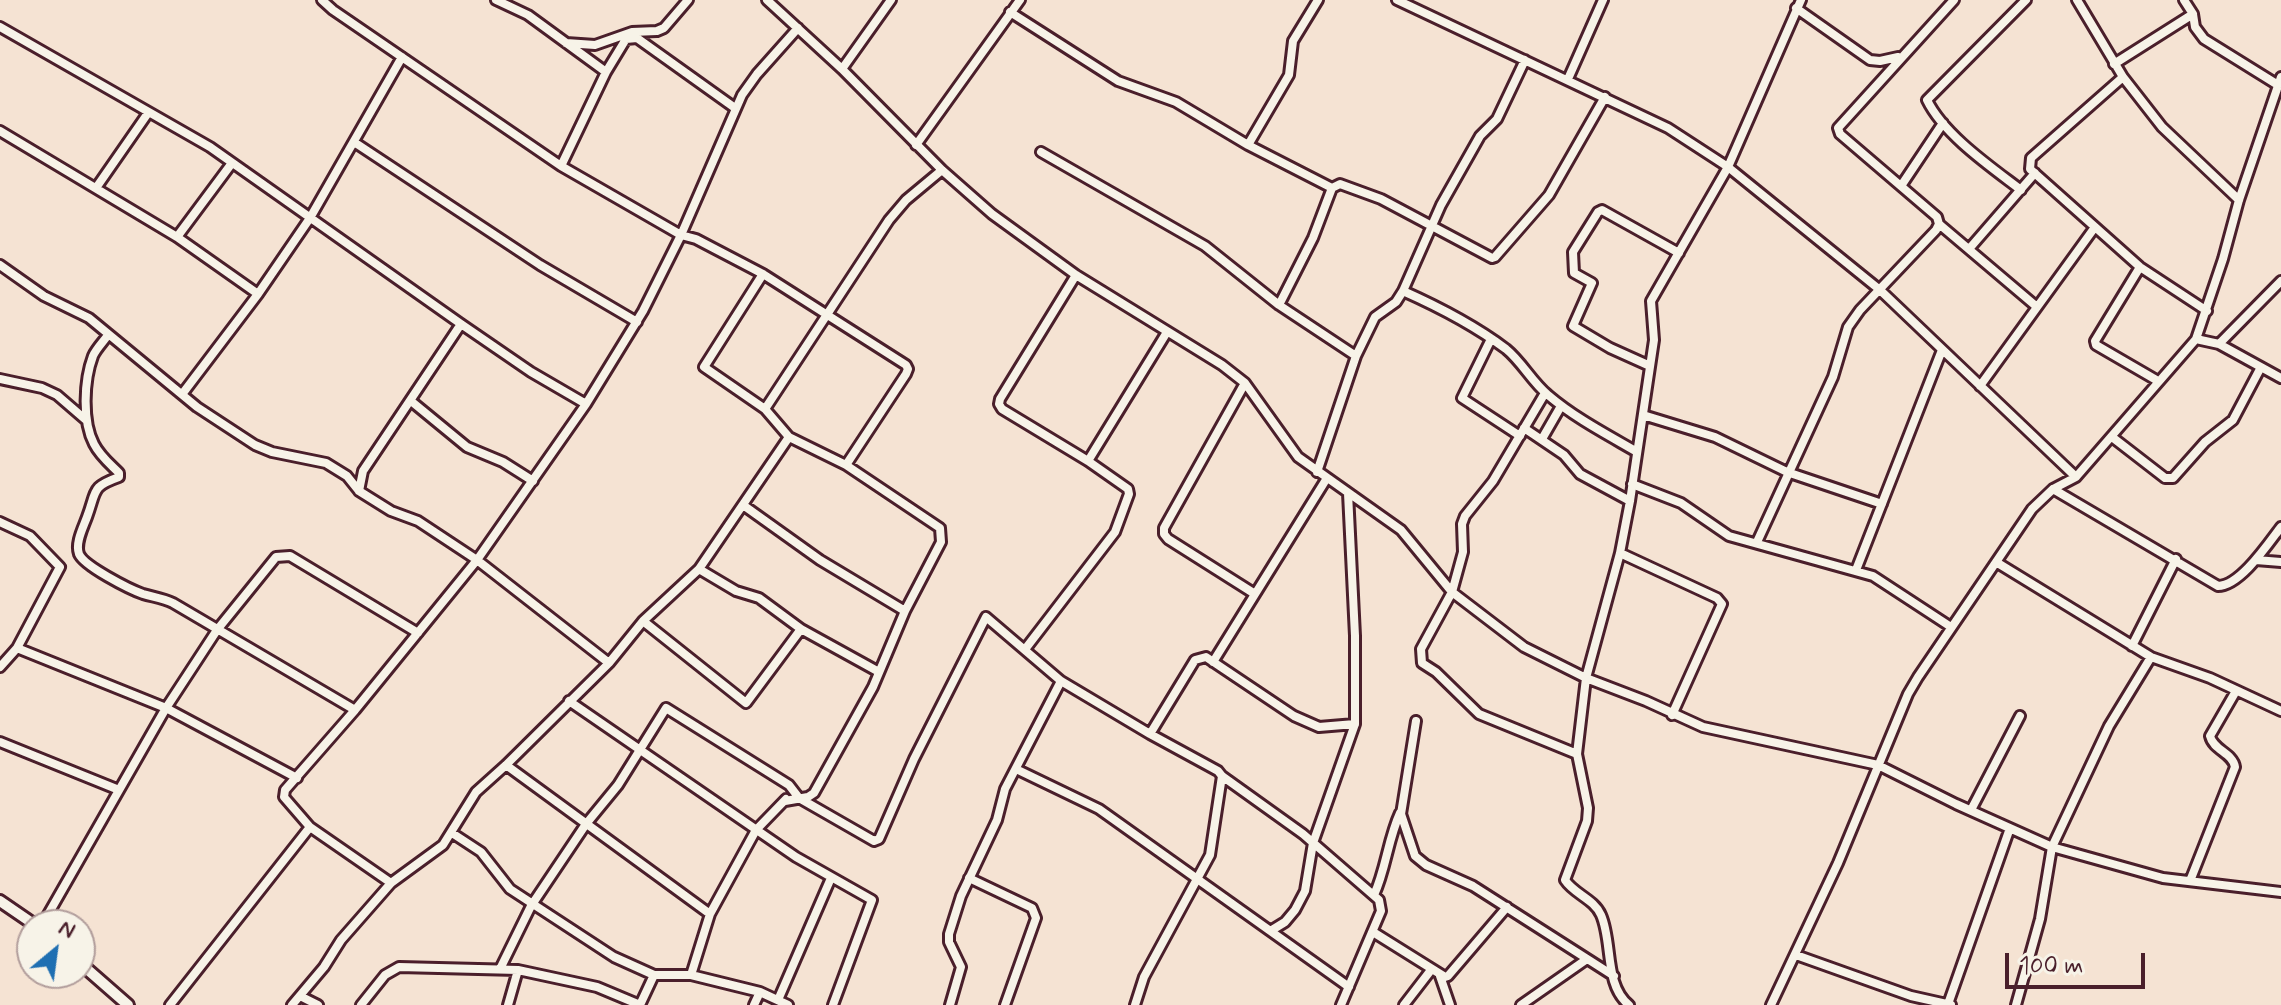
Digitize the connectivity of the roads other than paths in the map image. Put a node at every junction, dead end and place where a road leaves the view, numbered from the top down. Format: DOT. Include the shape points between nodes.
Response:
graph roads {
  1 [pos="322,0"];
  2 [pos="496,0"];
  3 [pos="688,0"];
  4 [pos="767,0"];
  5 [pos="891,0"];
  6 [pos="1020,0"];
  7 [pos="1318,0"];
  8 [pos="1397,0"];
  9 [pos="1603,0"];
  10 [pos="1954,0"];
  11 [pos="2026,0"];
  12 [pos="2077,0"];
  13 [pos="2184,0"];
  14 [pos="1798,4"];
  15 [pos="1010,12"];
  16 [pos="2193,14"];
  17 [pos="0,27"];
  18 [pos="798,28"];
  19 [pos="566,43"];
  20 [pos="402,57"];
  21 [pos="1901,57"];
  22 [pos="1525,60"];
  23 [pos="2114,64"];
  24 [pos="842,69"];
  25 [pos="606,72"];
  26 [pos="2123,77"];
  27 [pos="1568,79"];
  28 [pos="2279,86"];
  29 [pos="1605,97"];
  30 [pos="735,108"];
  31 [pos="148,113"];
  32 [pos="1943,123"];
  33 [pos="0,131"];
  34 [pos="354,142"];
  35 [pos="916,145"];
  36 [pos="1248,145"];
  37 [pos="1041,152"];
  38 [pos="232,163"];
  39 [pos="561,166"];
  40 [pos="1728,167"];
  41 [pos="942,170"];
  42 [pos="2035,173"];
  43 [pos="1901,186"];
  44 [pos="96,188"];
  45 [pos="1332,188"];
  46 [pos="2021,190"];
  47 [pos="2239,200"];
  48 [pos="310,218"];
  49 [pos="1939,224"];
  50 [pos="1433,225"];
  51 [pos="2095,227"];
  52 [pos="681,235"];
  53 [pos="177,237"];
  54 [pos="1969,249"];
  55 [pos="1679,253"];
  56 [pos="0,265"];
  57 [pos="2140,267"];
  58 [pos="0,273"];
  59 [pos="12,274"];
  60 [pos="763,274"];
  61 [pos="1076,275"];
  62 [pos="2281,281"];
  63 [pos="1880,290"];
  64 [pos="1403,291"];
  65 [pos="258,294"];
  66 [pos="1279,305"];
  67 [pos="2037,307"];
  68 [pos="2207,311"];
  69 [pos="825,315"];
  70 [pos="637,322"];
  71 [pos="461,324"];
  72 [pos="1167,332"];
  73 [pos="108,335"];
  74 [pos="1491,339"];
  75 [pos="2196,339"];
  76 [pos="2219,344"];
  77 [pos="1942,350"];
  78 [pos="1356,356"];
  79 [pos="1650,366"];
  80 [pos="2261,367"];
  81 [pos="2281,378"];
  82 [pos="0,379"];
  83 [pos="2158,381"];
  84 [pos="1245,383"];
  85 [pos="1980,386"];
  86 [pos="183,393"];
  87 [pos="1545,393"];
  88 [pos="411,401"];
  89 [pos="586,404"];
  90 [pos="1561,406"];
  91 [pos="765,409"];
  92 [pos="1643,415"];
  93 [pos="86,420"];
  94 [pos="1522,432"];
  95 [pos="789,437"];
  96 [pos="2112,437"];
  97 [pos="1542,439"];
  98 [pos="1637,452"];
  99 [pos="1088,461"];
  100 [pos="846,465"];
  101 [pos="1317,472"];
  102 [pos="1787,472"];
  103 [pos="2076,477"];
  104 [pos="1327,478"];
  105 [pos="533,481"];
  106 [pos="1632,484"];
  107 [pos="2053,489"];
  108 [pos="359,491"];
  109 [pos="1348,493"];
  110 [pos="1630,501"];
  111 [pos="1882,504"];
  112 [pos="743,505"];
  113 [pos="0,522"];
  114 [pos="2281,527"];
  115 [pos="1757,542"];
  116 [pos="1620,553"];
  117 [pos="2176,559"];
  118 [pos="477,560"];
  119 [pos="2256,560"];
  120 [pos="1996,562"];
  121 [pos="2281,562"];
  122 [pos="699,569"];
  123 [pos="1856,570"];
  124 [pos="1452,592"];
  125 [pos="1255,594"];
  126 [pos="905,611"];
  127 [pos="643,621"];
  128 [pos="1951,627"];
  129 [pos="801,629"];
  130 [pos="217,630"];
  131 [pos="418,633"];
  132 [pos="2132,646"];
  133 [pos="17,648"];
  134 [pos="1026,648"];
  135 [pos="2151,657"];
  136 [pos="1213,662"];
  137 [pos="609,663"];
  138 [pos="0,667"];
  139 [pos="879,672"];
  140 [pos="1586,678"];
  141 [pos="1061,681"];
  142 [pos="2236,691"];
  143 [pos="569,701"];
  144 [pos="166,708"];
  145 [pos="355,710"];
  146 [pos="2281,711"];
  147 [pos="1672,715"];
  148 [pos="2020,716"];
  149 [pos="1416,721"];
  150 [pos="1355,724"];
  151 [pos="1150,734"];
  152 [pos="0,742"];
  153 [pos="640,749"];
  154 [pos="1577,754"];
  155 [pos="506,765"];
  156 [pos="1878,765"];
  157 [pos="1016,769"];
  158 [pos="1222,776"];
  159 [pos="297,778"];
  160 [pos="789,785"];
  161 [pos="119,790"];
  162 [pos="799,798"];
  163 [pos="785,801"];
  164 [pos="1971,810"];
  165 [pos="1401,811"];
  166 [pos="586,824"];
  167 [pos="310,827"];
  168 [pos="2010,828"];
  169 [pos="756,830"];
  170 [pos="452,833"];
  171 [pos="1313,843"];
  172 [pos="2052,847"];
  173 [pos="831,878"];
  174 [pos="969,878"];
  175 [pos="1197,879"];
  176 [pos="2190,881"];
  177 [pos="391,883"];
  178 [pos="2281,892"];
  179 [pos="1374,895"];
  180 [pos="531,906"];
  181 [pos="1507,907"];
  182 [pos="51,909"];
  183 [pos="710,914"];
  184 [pos="1272,930"];
  185 [pos="1373,932"];
  186 [pos="1796,955"];
  187 [pos="1587,959"];
  188 [pos="500,969"];
  189 [pos="518,970"];
  190 [pos="1431,970"];
  191 [pos="654,975"];
  192 [pos="691,975"];
  193 [pos="1440,976"];
  194 [pos="1614,976"];
  195 [pos="96,977"];
  196 [pos="1349,987"];
  197 [pos="760,992"];
  198 [pos="1534,996"];
  199 [pos="302,997"];
  200 [pos="778,1000"];
  201 [pos="1950,1004"];
  202 [pos="128,1005"];
  203 [pos="170,1005"];
  204 [pos="292,1005"];
  205 [pos="318,1005"];
  206 [pos="361,1005"];
  207 [pos="508,1005"];
  208 [pos="640,1005"];
  209 [pos="754,1005"];
  210 [pos="788,1005"];
  211 [pos="833,1005"];
  212 [pos="950,1005"];
  213 [pos="1005,1005"];
  214 [pos="1135,1005"];
  215 [pos="1341,1005"];
  216 [pos="1404,1005"];
  217 [pos="1450,1005"];
  218 [pos="1521,1005"];
  219 [pos="1540,1005"];
  220 [pos="1629,1005"];
  221 [pos="1771,1005"];
  222 [pos="2016,1005"];
  1 -- 20 [label="street"];
  2 -- 19 [label="street"];
  3 -- 19 [label="street" via="657,31 632,32 595,45"];
  4 -- 18 [label="street"];
  5 -- 24 [label="street"];
  6 -- 15 [label="street"];
  7 -- 36 [label="street" via="1293,41 1289,75"];
  8 -- 22 [label="street"];
  9 -- 27 [label="street"];
  10 -- 21 [label="street"];
  11 -- 32 [label="street" via="1928,97"];
  12 -- 23 [label="street"];
  13 -- 16 [label="street"];
  14 -- 21 [label="street" via="1870,60"];
  14 -- 40 [label="street"];
  15 -- 35 [label="street"];
  15 -- 36 [label="street" via="1118,81 1176,102"];
  16 -- 23 [label="street"];
  16 -- 28 [label="street" via="2204,39"];
  17 -- 31 [label="street"];
  18 -- 24 [label="street"];
  18 -- 30 [label="street"];
  19 -- 25 [label="street"];
  20 -- 34 [label="street"];
  20 -- 39 [label="street"];
  21 -- 43 [label="street" via="1838,128"];
  22 -- 27 [label="street"];
  22 -- 50 [label="street" via="1497,119 1480,136"];
  23 -- 26 [label="street"];
  24 -- 35 [label="street"];
  25 -- 30 [label="street" via="626,39 637,38"];
  25 -- 39 [label="street"];
  26 -- 42 [label="street" via="2031,158"];
  26 -- 47 [label="street" via="2162,127"];
  27 -- 29 [label="street"];
  28 -- 47 [label="street"];
  29 -- 40 [label="street" via="1686,138"];
  29 -- 50 [label="street" via="1549,195 1495,257"];
  30 -- 52 [label="street"];
  31 -- 38 [label="street"];
  31 -- 44 [label="street"];
  32 -- 43 [label="street"];
  32 -- 46 [label="street"];
  33 -- 44 [label="street"];
  34 -- 48 [label="street"];
  34 -- 70 [label="street"];
  35 -- 41 [label="street"];
  36 -- 45 [label="street"];
  37 -- 66 [label="street" via="1195,240"];
  38 -- 48 [label="street"];
  38 -- 53 [label="street"];
  39 -- 52 [label="street"];
  40 -- 55 [label="street"];
  40 -- 63 [label="street"];
  41 -- 61 [label="street"];
  41 -- 69 [label="street" via="897,209"];
  42 -- 46 [label="street"];
  42 -- 51 [label="street"];
  43 -- 49 [label="street"];
  44 -- 53 [label="street"];
  45 -- 50 [label="street" via="1340,184 1377,197"];
  45 -- 66 [label="street"];
  46 -- 54 [label="street"];
  47 -- 68 [label="street"];
  48 -- 65 [label="street"];
  48 -- 71 [label="street"];
  49 -- 54 [label="street"];
  49 -- 63 [label="street"];
  50 -- 64 [label="street"];
  51 -- 57 [label="street"];
  51 -- 67 [label="street"];
  52 -- 60 [label="street"];
  52 -- 70 [label="street"];
  53 -- 65 [label="street"];
  54 -- 67 [label="street"];
  55 -- 79 [label="street" via="1651,301"];
  55 -- 79 [label="street" via="1602,210 1573,252 1574,273 1592,283 1573,326"];
  56 -- 59 [label="street"];
  57 -- 68 [label="street"];
  57 -- 83 [label="street" via="2095,341"];
  58 -- 59 [label="street"];
  59 -- 73 [label="street" via="89,318"];
  60 -- 69 [label="street"];
  60 -- 91 [label="street" via="704,367"];
  61 -- 72 [label="street"];
  61 -- 99 [label="street" via="999,404"];
  62 -- 76 [label="street"];
  63 -- 77 [label="street"];
  63 -- 102 [label="street" via="1848,327 1833,377"];
  64 -- 74 [label="street"];
  64 -- 78 [label="street" via="1375,317"];
  65 -- 86 [label="street"];
  66 -- 78 [label="street"];
  67 -- 85 [label="street"];
  68 -- 75 [label="street"];
  69 -- 91 [label="street"];
  69 -- 100 [label="street" via="908,369"];
  70 -- 89 [label="street"];
  71 -- 88 [label="street"];
  71 -- 89 [label="street"];
  72 -- 84 [label="street"];
  72 -- 99 [label="street"];
  73 -- 86 [label="street"];
  73 -- 93 [label="street" via="92,358"];
  74 -- 87 [label="street" via="1512,354"];
  74 -- 94 [label="street" via="1462,398"];
  75 -- 76 [label="street"];
  75 -- 83 [label="street"];
  76 -- 80 [label="street"];
  77 -- 85 [label="street"];
  77 -- 111 [label="street"];
  78 -- 101 [label="street"];
  79 -- 92 [label="street"];
  80 -- 81 [label="street"];
  80 -- 96 [label="street" via="2233,420 2173,478 2165,478"];
  82 -- 93 [label="street" via="57,395"];
  83 -- 96 [label="street"];
  84 -- 101 [label="street" via="1298,457"];
  84 -- 125 [label="street" via="1164,534"];
  85 -- 103 [label="street"];
  86 -- 108 [label="street" via="255,445 326,463"];
  87 -- 90 [label="street"];
  87 -- 94 [label="street"];
  88 -- 105 [label="street" via="467,447"];
  88 -- 108 [label="street" via="363,471"];
  89 -- 105 [label="street"];
  90 -- 97 [label="street"];
  90 -- 98 [label="street"];
  91 -- 95 [label="street"];
  92 -- 98 [label="street"];
  92 -- 102 [label="street" via="1715,437"];
  93 -- 130 [label="street" via="92,442 119,477 98,488 78,552 112,579 166,599"];
  94 -- 97 [label="street"];
  94 -- 124 [label="street" via="1465,516 1463,552"];
  95 -- 100 [label="street"];
  95 -- 112 [label="street"];
  96 -- 103 [label="street"];
  97 -- 110 [label="street" via="1580,474"];
  98 -- 106 [label="street"];
  99 -- 134 [label="street" via="1129,494 1115,532"];
  100 -- 126 [label="street" via="940,528 941,542"];
  101 -- 104 [label="street"];
  102 -- 111 [label="street"];
  102 -- 115 [label="street"];
  103 -- 107 [label="street"];
  104 -- 109 [label="street"];
  104 -- 125 [label="street"];
  105 -- 118 [label="street"];
  106 -- 110 [label="street"];
  106 -- 115 [label="street" via="1681,503 1729,536"];
  107 -- 117 [label="street"];
  107 -- 120 [label="street" via="2032,509"];
  108 -- 118 [label="street"];
  109 -- 124 [label="street" via="1406,534"];
  109 -- 150 [label="street"];
  110 -- 116 [label="street"];
  111 -- 123 [label="street"];
  112 -- 122 [label="street"];
  112 -- 126 [label="street"];
  113 -- 133 [label="street" via="30,536 60,567"];
  114 -- 119 [label="street"];
  115 -- 123 [label="street"];
  116 -- 140 [label="street"];
  116 -- 147 [label="street" via="1722,604"];
  117 -- 119 [label="street" via="2218,586"];
  117 -- 132 [label="street"];
  118 -- 131 [label="street"];
  118 -- 137 [label="street"];
  119 -- 121 [label="street"];
  120 -- 128 [label="street"];
  120 -- 132 [label="street"];
  122 -- 127 [label="street"];
  122 -- 129 [label="street" via="759,598"];
  123 -- 128 [label="street"];
  124 -- 140 [label="street" via="1524,647"];
  124 -- 154 [label="street" via="1421,649 1422,663 1479,714"];
  125 -- 136 [label="street"];
  126 -- 139 [label="street"];
  127 -- 129 [label="street" via="746,703"];
  127 -- 137 [label="street"];
  128 -- 156 [label="street" via="1908,694"];
  129 -- 139 [label="street"];
  130 -- 131 [label="street" via="283,554"];
  130 -- 144 [label="street"];
  130 -- 145 [label="street"];
  131 -- 145 [label="street"];
  132 -- 135 [label="street"];
  133 -- 138 [label="street"];
  133 -- 144 [label="street"];
  134 -- 141 [label="street"];
  134 -- 162 [label="street" via="989,617 983,618 879,839 874,841"];
  135 -- 142 [label="street"];
  135 -- 172 [label="street" via="2109,726"];
  136 -- 150 [label="street" via="1319,727"];
  136 -- 151 [label="street" via="1206,657 1195,660"];
  137 -- 143 [label="street"];
  139 -- 162 [label="street" via="814,793"];
  140 -- 147 [label="street"];
  140 -- 154 [label="street"];
  141 -- 151 [label="street"];
  141 -- 157 [label="street"];
  142 -- 146 [label="street"];
  142 -- 176 [label="street" via="2210,736 2235,767"];
  143 -- 153 [label="street"];
  143 -- 155 [label="street"];
  144 -- 159 [label="street"];
  144 -- 161 [label="street"];
  145 -- 159 [label="street"];
  147 -- 156 [label="street" via="1703,727"];
  148 -- 164 [label="street"];
  149 -- 165 [label="street"];
  150 -- 171 [label="street"];
  151 -- 158 [label="street"];
  152 -- 161 [label="street"];
  153 -- 160 [label="street" via="663,709 669,708"];
  153 -- 166 [label="street"];
  153 -- 169 [label="street"];
  154 -- 194 [label="street" via="1588,808 1565,880 1600,913"];
  155 -- 166 [label="street"];
  155 -- 170 [label="street" via="476,792"];
  156 -- 164 [label="street"];
  156 -- 186 [label="street"];
  157 -- 174 [label="street"];
  157 -- 175 [label="street" via="1091,804"];
  158 -- 171 [label="street"];
  158 -- 175 [label="street" via="1210,855"];
  159 -- 167 [label="street" via="284,797"];
  160 -- 162 [label="street"];
  160 -- 163 [label="street"];
  161 -- 182 [label="street"];
  162 -- 163 [label="street"];
  163 -- 169 [label="street"];
  164 -- 168 [label="street"];
  165 -- 179 [label="street"];
  165 -- 181 [label="street" via="1420,861"];
  166 -- 180 [label="street"];
  166 -- 183 [label="street"];
  167 -- 177 [label="street"];
  167 -- 203 [label="street"];
  168 -- 172 [label="street"];
  168 -- 201 [label="street"];
  169 -- 173 [label="street"];
  169 -- 183 [label="street"];
  170 -- 177 [label="street"];
  170 -- 180 [label="street" via="481,852 505,884"];
  171 -- 179 [label="street"];
  171 -- 184 [label="street" via="1305,891 1285,922"];
  172 -- 176 [label="street"];
  172 -- 222 [label="street" via="2040,919"];
  173 -- 200 [label="street"];
  173 -- 211 [label="street" via="869,897 872,905"];
  174 -- 212 [label="street" via="949,934 961,967"];
  174 -- 213 [label="street" via="1035,912"];
  175 -- 184 [label="street"];
  175 -- 214 [label="street" via="1144,977"];
  176 -- 178 [label="street"];
  177 -- 199 [label="street" via="341,940"];
  179 -- 185 [label="street" via="1381,911"];
  180 -- 188 [label="street"];
  180 -- 191 [label="street"];
  181 -- 187 [label="street"];
  181 -- 193 [label="street" via="1448,976"];
  183 -- 192 [label="street"];
  184 -- 196 [label="street"];
  185 -- 190 [label="street"];
  185 -- 196 [label="street"];
  186 -- 201 [label="street" via="1911,996"];
  186 -- 221 [label="street"];
  187 -- 194 [label="street"];
  187 -- 198 [label="street"];
  188 -- 189 [label="street"];
  188 -- 206 [label="street" via="399,967 385,975"];
  189 -- 207 [label="street"];
  189 -- 208 [label="street" via="597,987"];
  190 -- 193 [label="street"];
  190 -- 216 [label="street"];
  191 -- 192 [label="street"];
  191 -- 208 [label="street"];
  192 -- 197 [label="street"];
  193 -- 217 [label="street"];
  194 -- 220 [label="street" via="1617,993"];
  195 -- 202 [label="street"];
  196 -- 215 [label="street"];
  197 -- 200 [label="street"];
  197 -- 209 [label="street"];
  198 -- 218 [label="street"];
  198 -- 219 [label="street"];
  199 -- 204 [label="street"];
  199 -- 205 [label="street"];
  200 -- 210 [label="street"];
}
